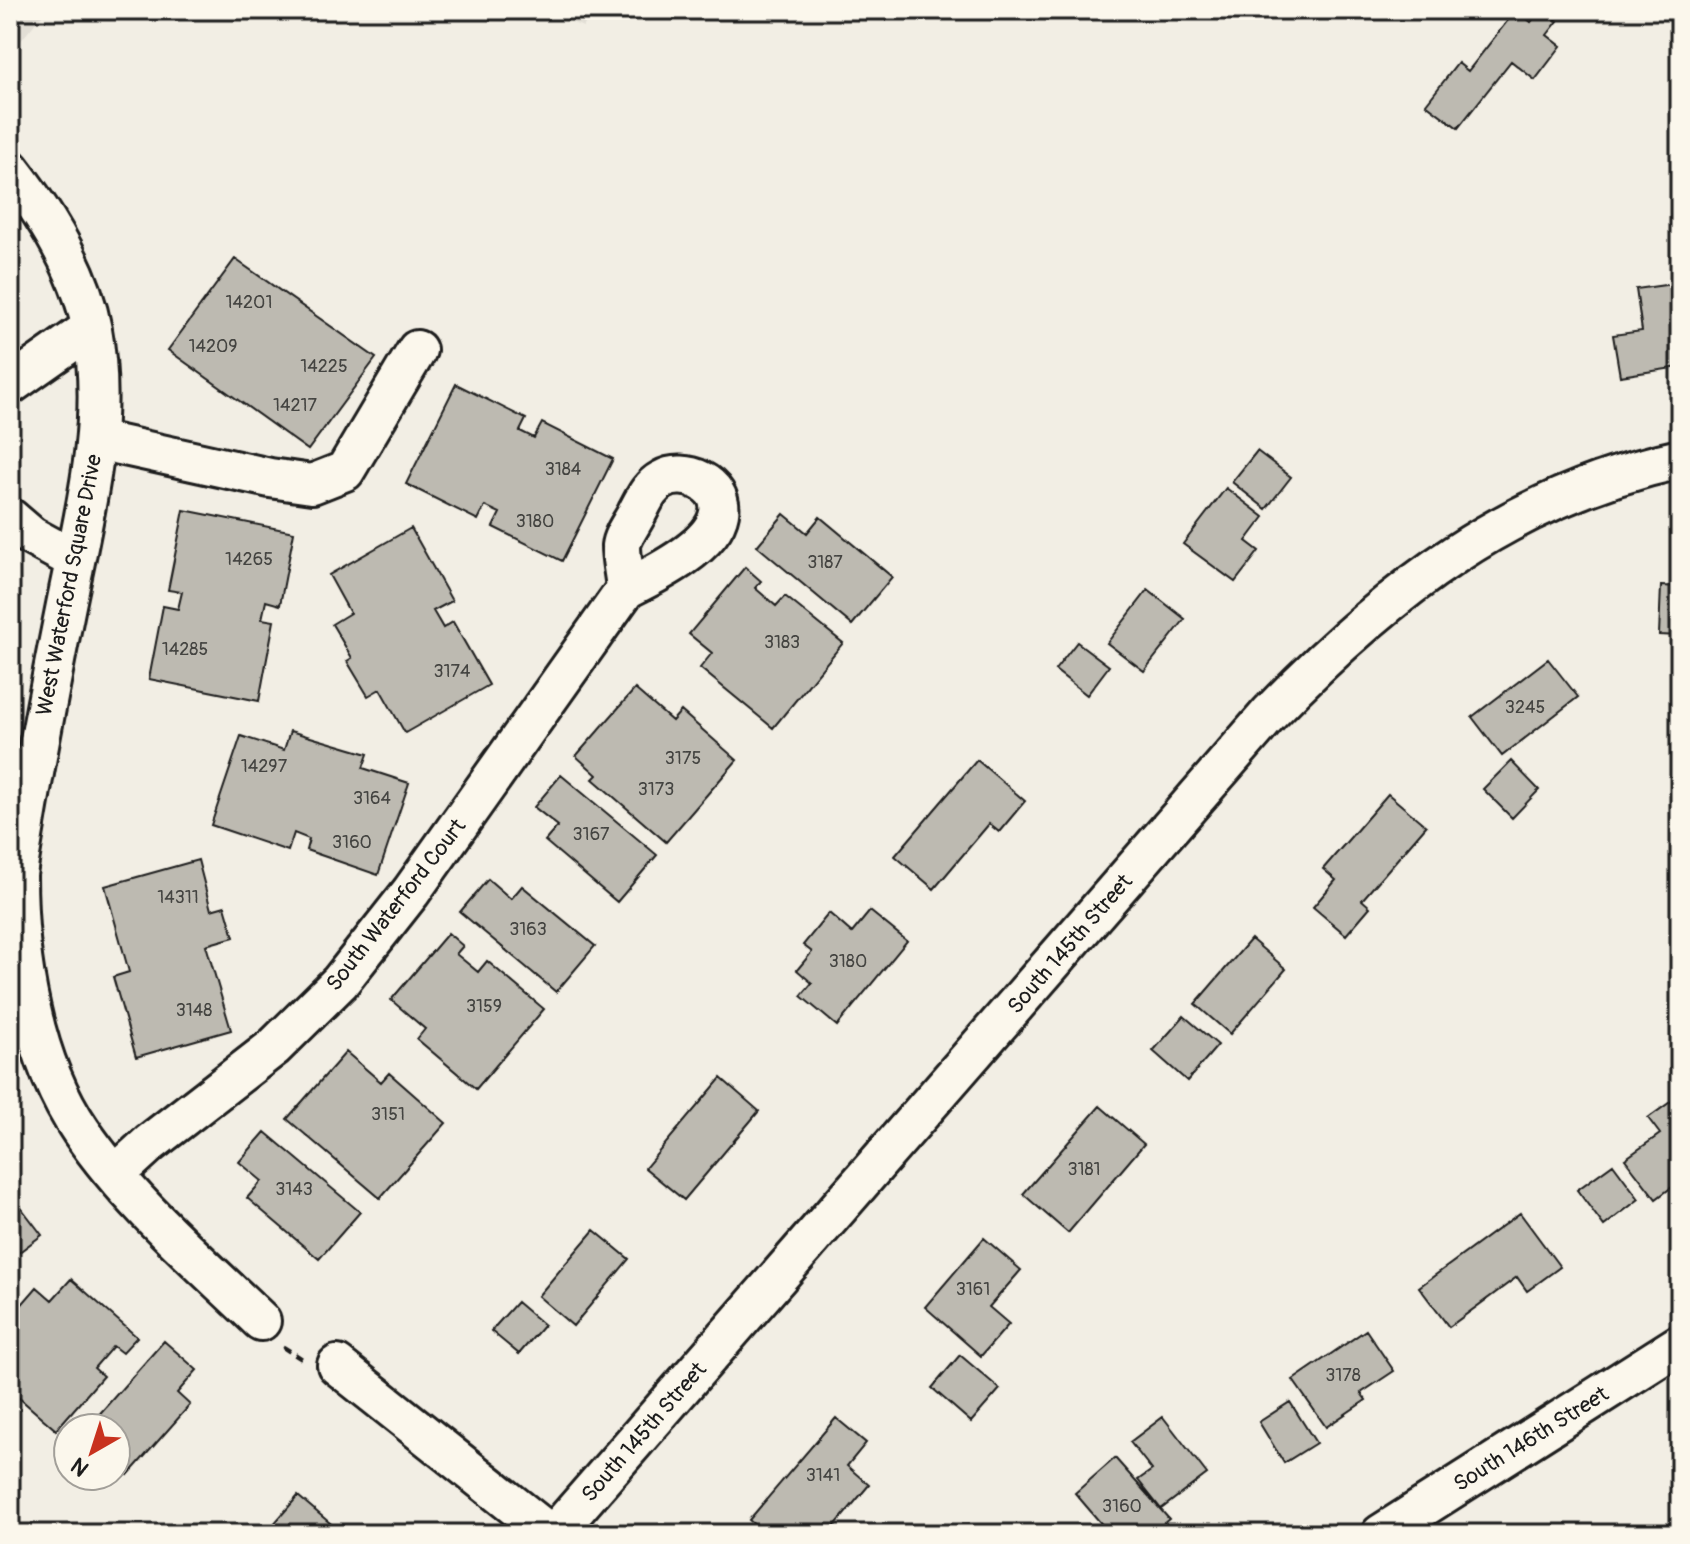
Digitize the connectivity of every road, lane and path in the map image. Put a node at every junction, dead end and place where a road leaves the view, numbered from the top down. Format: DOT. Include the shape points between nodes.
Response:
graph roads {
  1 [pos="10,169"];
  2 [pos="91,328"];
  3 [pos="417,350"];
  4 [pos="10,385"];
  5 [pos="97,440"];
  6 [pos="1674,460"];
  7 [pos="10,518"];
  8 [pos="75,560"];
  9 [pos="626,589"];
  10 [pos="22,770"];
  11 [pos="25,1046"];
  12 [pos="115,1175"];
  13 [pos="261,1321"];
  14 [pos="1680,1344"];
  15 [pos="337,1365"];
  16 [pos="552,1534"];
  17 [pos="1381,1534"];
  1 -- 2 [label="street, West Waterford Square Drive" via="36,202 70,265"];
  2 -- 4 [label="street"];
  2 -- 5 [label="street, West Waterford Square Drive"];
  3 -- 5 [label="street" via="345,471 329,480 312,484 270,478"];
  5 -- 8 [label="street, West Waterford Square Drive"];
  6 -- 16 [label="street, South 145th Street" via="1578,488 1518,515 1446,557 1323,659 1270,713"];
  7 -- 8 [label="street"];
  8 -- 10 [label="street, West Waterford Square Drive"];
  9 -- 12 [label="street, South Waterford Court" via="411,892 340,982 274,1047"];
  10 -- 11 [label="street, West Waterford Square Drive" via="17,913 26,992"];
  11 -- 12 [label="street, West Waterford Square Drive"];
  12 -- 13 [label="street, West Waterford Square Drive"];
  13 -- 15 [label="path" via="266,1336 310,1365"];
  14 -- 17 [label="street, South 146th Street"];
  15 -- 16 [label="street"];
}
